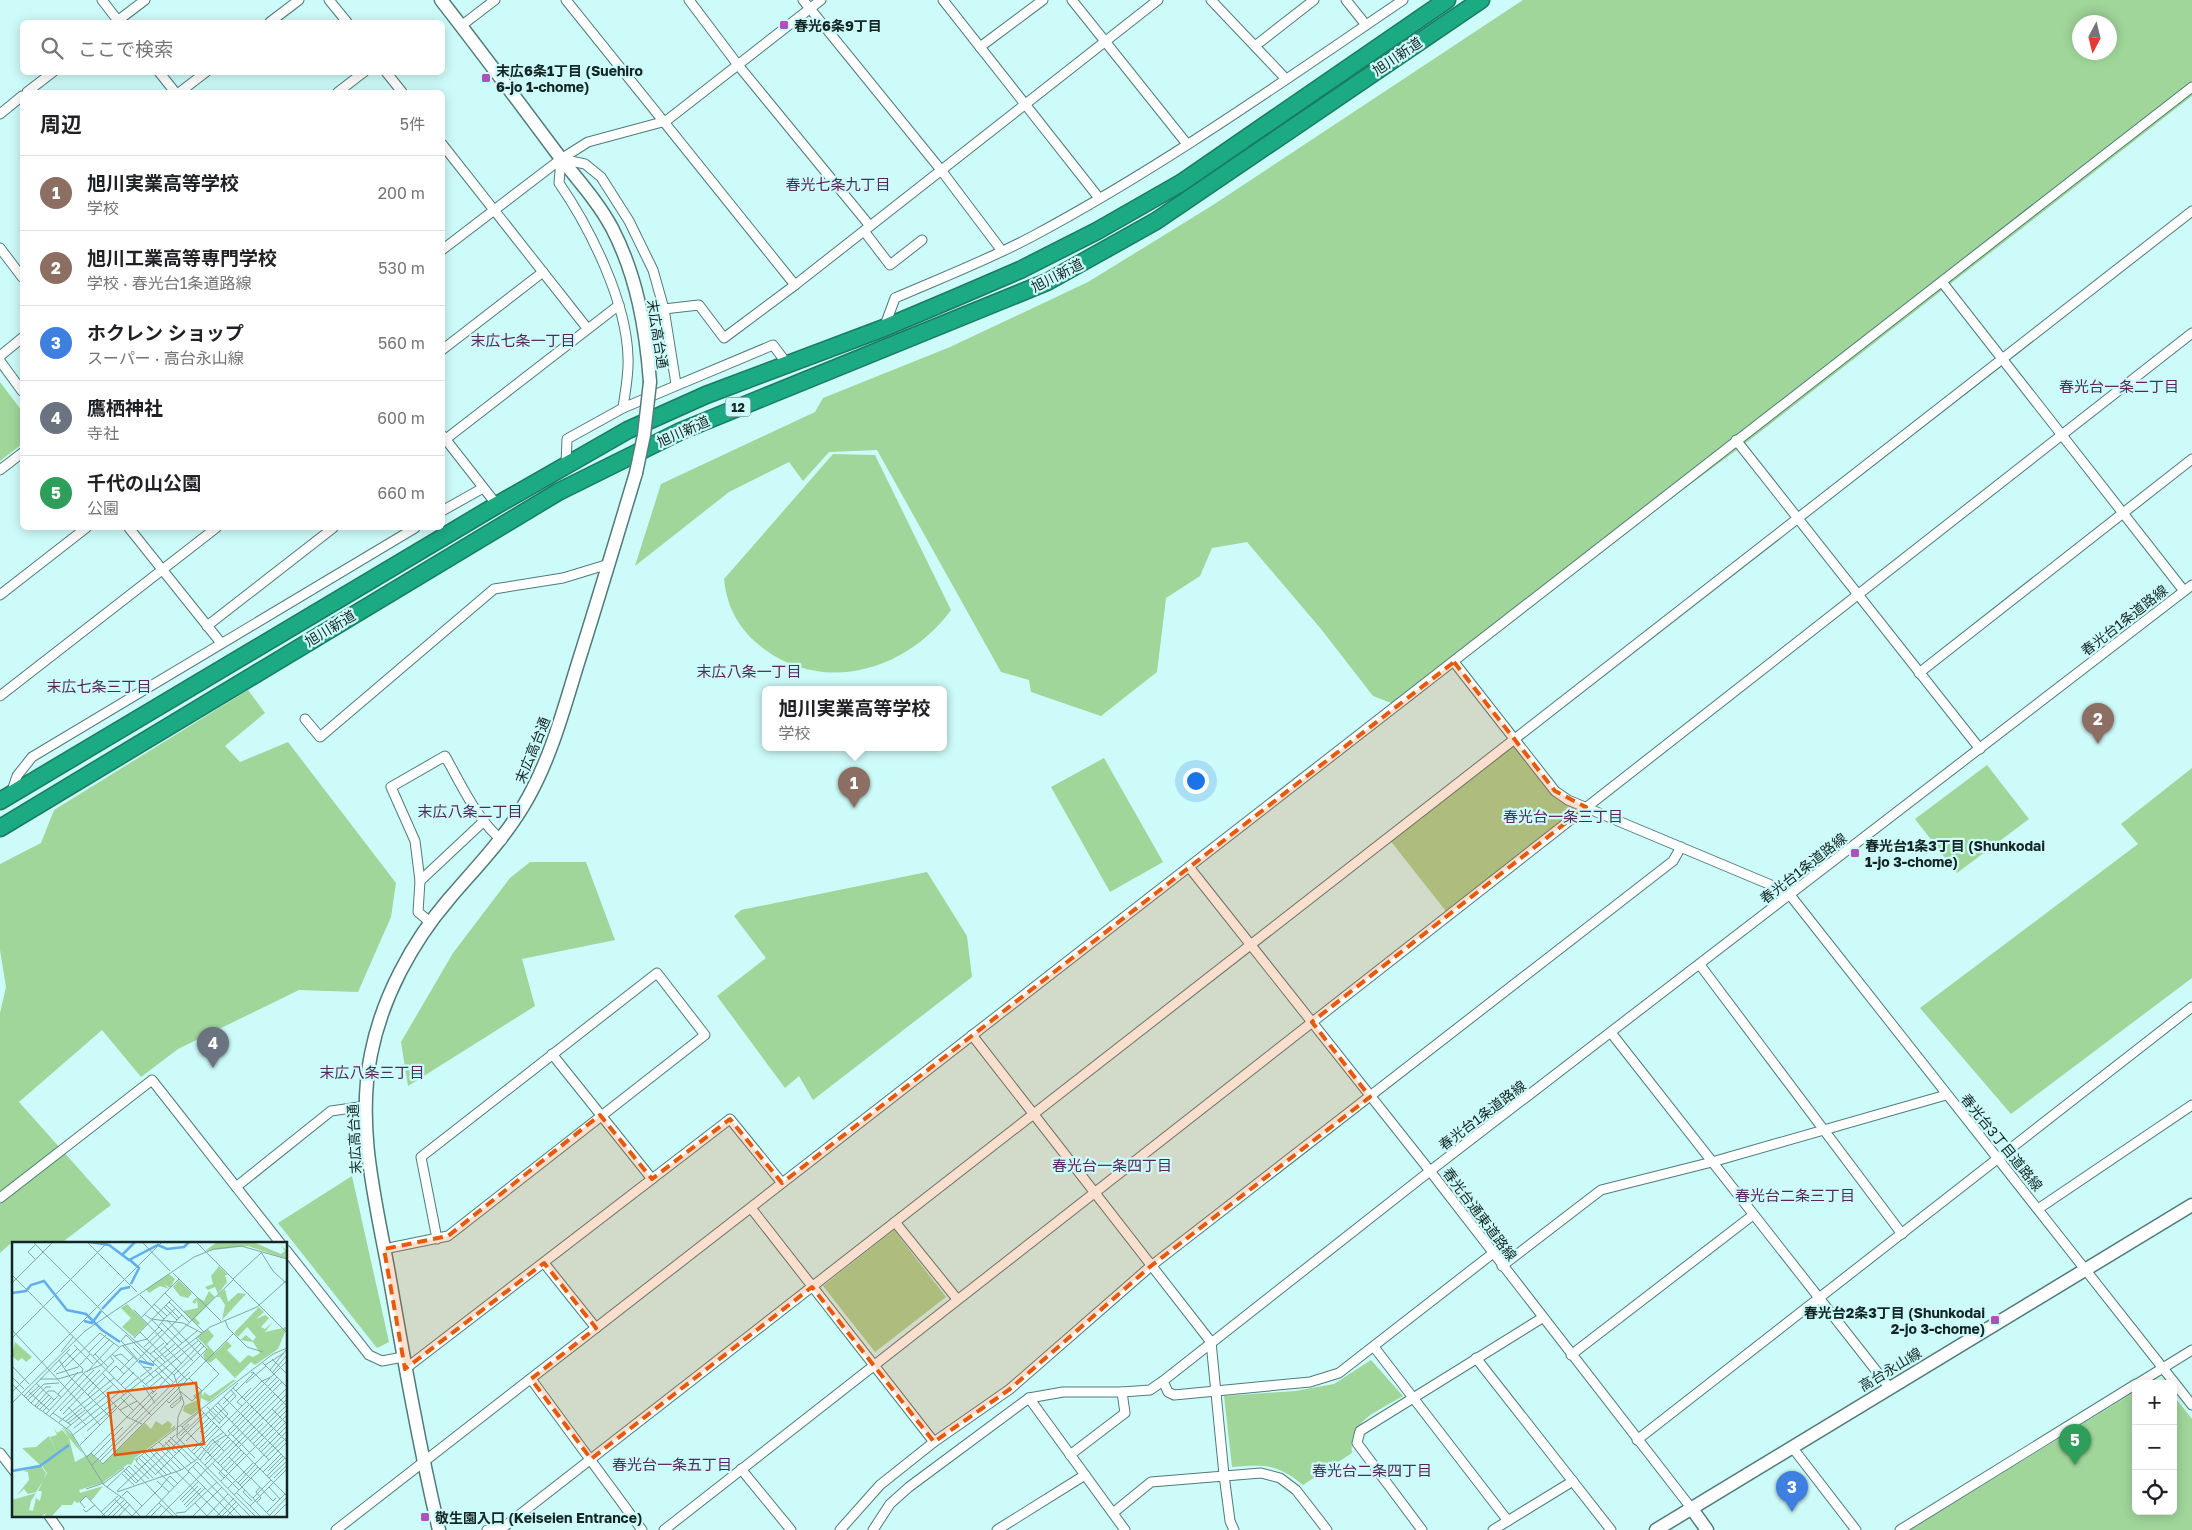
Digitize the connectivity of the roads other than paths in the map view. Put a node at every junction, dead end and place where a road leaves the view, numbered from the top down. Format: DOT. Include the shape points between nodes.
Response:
graph roads {
  1 [pos="102,0"];
  2 [pos="145,0"];
  3 [pos="299,0"];
  4 [pos="329,0"];
  5 [pos="441,0"];
  6 [pos="495,0"];
  7 [pos="566,0"];
  8 [pos="689,0"];
  9 [pos="803,0"];
  10 [pos="821,0"];
  11 [pos="943,0"];
  12 [pos="1043,0"];
  13 [pos="1072,0"];
  14 [pos="1158,0"];
  15 [pos="1212,0"];
  16 [pos="1314,0"];
  17 [pos="1346,0"];
  18 [pos="1403,0"];
  19 [pos="1446,0"];
  20 [pos="1481,0"];
  21 [pos="810,9"];
  22 [pos="117,20"];
  23 [pos="120,20"];
  24 [pos="273,20"];
  25 [pos="345,20"];
  26 [pos="1366,25"];
  27 [pos="461,26"];
  28 [pos="1105,42"];
  29 [pos="1255,46"];
  30 [pos="980,47"];
  31 [pos="738,65"];
  32 [pos="48,75"];
  33 [pos="161,75"];
  34 [pos="202,75"];
  35 [pos="360,75"];
  36 [pos="388,75"];
  37 [pos="1286,79"];
  38 [pos="2192,87"];
  39 [pos="30,90"];
  40 [pos="173,90"];
  41 [pos="183,90"];
  42 [pos="341,90"];
  43 [pos="400,90"];
  44 [pos="20,98"];
  45 [pos="1024,105"];
  46 [pos="0,114"];
  47 [pos="666,121"];
  48 [pos="1187,144"];
  49 [pos="445,148"];
  50 [pos="561,159"];
  51 [pos="941,170"];
  52 [pos="1099,198"];
  53 [pos="494,209"];
  54 [pos="2192,211"];
  55 [pos="867,228"];
  56 [pos="922,240"];
  57 [pos="0,248"];
  58 [pos="445,248"];
  59 [pos="1002,251"];
  60 [pos="543,272"];
  61 [pos="20,274"];
  62 [pos="1942,282"];
  63 [pos="795,285"];
  64 [pos="619,305"];
  65 [pos="664,309"];
  66 [pos="587,328"];
  67 [pos="884,328"];
  68 [pos="2192,333"];
  69 [pos="20,340"];
  70 [pos="445,348"];
  71 [pos="0,356"];
  72 [pos="2003,358"];
  73 [pos="0,361"];
  74 [pos="788,365"];
  75 [pos="676,384"];
  76 [pos="20,388"];
  77 [pos="623,408"];
  78 [pos="2062,434"];
  79 [pos="445,438"];
  80 [pos="445,440"];
  81 [pos="1736,440"];
  82 [pos="20,455"];
  83 [pos="2192,460"];
  84 [pos="566,464"];
  85 [pos="0,470"];
  86 [pos="483,488"];
  87 [pos="497,505"];
  88 [pos="445,509"];
  89 [pos="2123,514"];
  90 [pos="1799,518"];
  91 [pos="83,530"];
  92 [pos="131,530"];
  93 [pos="213,530"];
  94 [pos="330,530"];
  95 [pos="412,530"];
  96 [pos="609,564"];
  97 [pos="162,570"];
  98 [pos="2192,585"];
  99 [pos="2184,591"];
  100 [pos="1857,594"];
  101 [pos="0,595"];
  102 [pos="207,626"];
  103 [pos="221,643"];
  104 [pos="1454,662"];
  105 [pos="1919,673"];
  106 [pos="0,696"];
  107 [pos="305,719"];
  108 [pos="1514,739"];
  109 [pos="1980,749"];
  110 [pos="6,798"];
  111 [pos="1586,807"];
  112 [pos="484,821"];
  113 [pos="0,828"];
  114 [pos="502,840"];
  115 [pos="1681,847"];
  116 [pos="1190,867"];
  117 [pos="420,881"];
  118 [pos="1790,895"];
  119 [pos="431,922"];
  120 [pos="1252,945"];
  121 [pos="1700,965"];
  122 [pos="2192,1007"];
  123 [pos="1312,1022"];
  124 [pos="1612,1034"];
  125 [pos="972,1036"];
  126 [pos="552,1054"];
  127 [pos="1946,1095"];
  128 [pos="1370,1097"];
  129 [pos="2192,1105"];
  130 [pos="366,1106"];
  131 [pos="1033,1114"];
  132 [pos="600,1115"];
  133 [pos="1825,1130"];
  134 [pos="1998,1158"];
  135 [pos="1712,1162"];
  136 [pos="1430,1171"];
  137 [pos="652,1179"];
  138 [pos="782,1183"];
  139 [pos="236,1187"];
  140 [pos="1093,1192"];
  141 [pos="0,1198"];
  142 [pos="2192,1205"];
  143 [pos="751,1208"];
  144 [pos="2038,1209"];
  145 [pos="1753,1215"];
  146 [pos="895,1222"];
  147 [pos="1902,1234"];
  148 [pos="437,1239"];
  149 [pos="279,1242"];
  150 [pos="384,1249"];
  151 [pos="288,1253"];
  152 [pos="1492,1254"];
  153 [pos="544,1263"];
  154 [pos="1151,1266"];
  155 [pos="1502,1266"];
  156 [pos="2085,1269"];
  157 [pos="812,1287"];
  158 [pos="957,1299"];
  159 [pos="1819,1299"];
  160 [pos="1542,1318"];
  161 [pos="596,1328"];
  162 [pos="1210,1342"];
  163 [pos="1374,1347"];
  164 [pos="2192,1350"];
  165 [pos="1571,1356"];
  166 [pos="1476,1358"];
  167 [pos="404,1363"];
  168 [pos="873,1365"];
  169 [pos="2163,1368"];
  170 [pos="531,1379"];
  171 [pos="2143,1380"];
  172 [pos="1163,1381"];
  173 [pos="2132,1386"];
  174 [pos="1889,1388"];
  175 [pos="1217,1391"];
  176 [pos="1122,1392"];
  177 [pos="1029,1398"];
  178 [pos="1412,1398"];
  179 [pos="2192,1405"];
  180 [pos="1637,1440"];
  181 [pos="934,1442"];
  182 [pos="1792,1447"];
  183 [pos="0,1453"];
  184 [pos="1070,1455"];
  185 [pos="591,1459"];
  186 [pos="423,1462"];
  187 [pos="12,1468"];
  188 [pos="741,1470"];
  189 [pos="1085,1475"];
  190 [pos="1224,1475"];
  191 [pos="1573,1481"];
  192 [pos="1692,1509"];
  193 [pos="1113,1513"];
  194 [pos="50,1518"];
  195 [pos="1508,1521"];
  196 [pos="59,1530"];
  197 [pos="336,1530"];
  198 [pos="439,1530"];
  199 [pos="487,1530"];
  200 [pos="642,1530"];
  201 [pos="664,1530"];
  202 [pos="791,1530"];
  203 [pos="840,1530"];
  204 [pos="873,1530"];
  205 [pos="997,1530"];
  206 [pos="1126,1530"];
  207 [pos="1234,1530"];
  208 [pos="1327,1530"];
  209 [pos="1422,1530"];
  210 [pos="1493,1530"];
  211 [pos="1611,1530"];
  212 [pos="1656,1530"];
  213 [pos="1707,1530"];
  214 [pos="1856,1530"];
  215 [pos="1900,1530"];
  1 -- 22 [label="street"];
  2 -- 23 [label="street"];
  3 -- 24 [label="street"];
  4 -- 25 [label="street"];
  5 -- 27 [label="street, 末広高台通"];
  6 -- 27 [label="street"];
  7 -- 47 [label="street"];
  8 -- 31 [label="street"];
  9 -- 21 [label="street"];
  10 -- 21 [label="street"];
  11 -- 30 [label="street"];
  12 -- 30 [label="street"];
  13 -- 28 [label="street"];
  14 -- 28 [label="street"];
  15 -- 29 [label="street"];
  16 -- 29 [label="street"];
  17 -- 26 [label="street"];
  18 -- 26 [label="street"];
  19 -- 67 [label="highway, 旭川新道 / 12" via="1181,183 1020,270"];
  20 -- 113 [label="highway, 旭川新道 / 12" via="1156,221 1047,282 681,431 558,492"];
  21 -- 31 [label="street"];
  21 -- 51 [label="street"];
  26 -- 37 [label="street"];
  27 -- 50 [label="street, 末広高台通"];
  28 -- 45 [label="street"];
  28 -- 48 [label="street"];
  29 -- 37 [label="street"];
  30 -- 45 [label="street"];
  31 -- 47 [label="street"];
  31 -- 55 [label="street"];
  32 -- 39 [label="street"];
  33 -- 40 [label="street"];
  34 -- 41 [label="street"];
  35 -- 42 [label="street"];
  36 -- 43 [label="street"];
  37 -- 48 [label="street"];
  38 -- 62 [label="street"];
  44 -- 46 [label="street"];
  45 -- 51 [label="street"];
  45 -- 52 [label="street"];
  47 -- 50 [label="street" via="588,142"];
  47 -- 63 [label="street"];
  48 -- 52 [label="street"];
  49 -- 53 [label="street"];
  50 -- 53 [label="street"];
  50 -- 64 [label="street" via="559,182 578,209"];
  50 -- 65 [label="street" via="585,164 601,177 629,221 653,270"];
  50 -- 96 [label="street, 末広高台通, bridge" via="586,187 612,228 628,266 646,338 650,382 644,435"];
  51 -- 55 [label="street"];
  51 -- 59 [label="street"];
  52 -- 59 [label="street"];
  53 -- 58 [label="street"];
  53 -- 60 [label="street"];
  54 -- 72 [label="street"];
  55 -- 56 [label="street" via="890,265"];
  55 -- 63 [label="street"];
  57 -- 61 [label="street"];
  59 -- 67 [label="street" via="895,298"];
  60 -- 66 [label="street"];
  60 -- 70 [label="street"];
  62 -- 72 [label="street"];
  62 -- 81 [label="street"];
  63 -- 65 [label="street" via="724,338 699,305"];
  64 -- 66 [label="street"];
  64 -- 77 [label="street" via="628,358"];
  65 -- 75 [label="street"];
  66 -- 79 [label="street"];
  67 -- 74 [label="highway, 旭川新道 / 12"];
  68 -- 78 [label="street"];
  69 -- 71 [label="street"];
  72 -- 78 [label="street"];
  72 -- 90 [label="street"];
  73 -- 76 [label="street"];
  74 -- 75 [label="street" via="773,345"];
  74 -- 84 [label="highway, 旭川新道 / 12" via="628,430"];
  75 -- 77 [label="street"];
  77 -- 84 [label="street" via="567,439"];
  78 -- 89 [label="street"];
  78 -- 100 [label="street"];
  80 -- 86 [label="street"];
  81 -- 90 [label="street"];
  81 -- 104 [label="street"];
  82 -- 85 [label="street"];
  83 -- 89 [label="street"];
  84 -- 87 [label="highway, 旭川新道 / 12"];
  86 -- 87 [label="street"];
  86 -- 88 [label="street"];
  87 -- 110 [label="highway, 旭川新道 / 12"];
  89 -- 99 [label="street"];
  89 -- 105 [label="street"];
  90 -- 100 [label="street"];
  90 -- 108 [label="street"];
  91 -- 101 [label="street"];
  92 -- 97 [label="street"];
  93 -- 97 [label="street"];
  94 -- 102 [label="street"];
  95 -- 103 [label="street"];
  96 -- 107 [label="street" via="563,578 494,589 320,736"];
  96 -- 114 [label="street, 末広高台通" via="554,742 530,796"];
  97 -- 102 [label="street"];
  97 -- 106 [label="street"];
  98 -- 99 [label="street, 春光台1条道路線"];
  99 -- 109 [label="street, 春光台1条道路線"];
  100 -- 105 [label="street"];
  100 -- 111 [label="street"];
  102 -- 103 [label="street"];
  103 -- 110 [label="street" via="32,757"];
  104 -- 108 [label="street"];
  104 -- 116 [label="street"];
  105 -- 109 [label="street"];
  108 -- 111 [label="street" via="1555,791"];
  108 -- 120 [label="street"];
  109 -- 118 [label="street, 春光台1条道路線"];
  111 -- 115 [label="street"];
  111 -- 123 [label="street"];
  112 -- 114 [label="street"];
  112 -- 117 [label="street"];
  112 -- 117 [label="street" via="445,756 391,787 415,841"];
  114 -- 119 [label="street, 末広高台通"];
  115 -- 118 [label="street"];
  115 -- 128 [label="street" via="1673,861"];
  116 -- 120 [label="street, 春光台通東道路線"];
  116 -- 125 [label="street"];
  117 -- 119 [label="street" via="418,912"];
  118 -- 121 [label="street, 春光台1条道路線"];
  118 -- 127 [label="street, 春光台3丁目道路線"];
  119 -- 130 [label="street, 末広高台通" via="390,994 371,1054"];
  120 -- 123 [label="street, 春光台通東道路線"];
  120 -- 131 [label="street"];
  121 -- 124 [label="street, 春光台1条道路線"];
  121 -- 133 [label="street"];
  122 -- 134 [label="street"];
  123 -- 128 [label="street, 春光台通東道路線"];
  123 -- 140 [label="street"];
  124 -- 135 [label="street"];
  124 -- 136 [label="street, 春光台1条道路線"];
  125 -- 131 [label="street"];
  125 -- 138 [label="street"];
  126 -- 132 [label="street"];
  126 -- 132 [label="street" via="657,973 705,1035"];
  126 -- 148 [label="street" via="421,1157"];
  127 -- 133 [label="street"];
  127 -- 134 [label="street, 春光台3丁目道路線"];
  128 -- 136 [label="street, 春光台通東道路線"];
  128 -- 154 [label="street"];
  129 -- 144 [label="street"];
  130 -- 139 [label="street" via="331,1112"];
  130 -- 150 [label="street, 末広高台通" via="366,1144"];
  131 -- 140 [label="street"];
  131 -- 146 [label="street"];
  132 -- 137 [label="street"];
  132 -- 148 [label="street" via="448,1236"];
  133 -- 135 [label="street"];
  133 -- 147 [label="street"];
  134 -- 144 [label="street, 春光台3丁目道路線"];
  134 -- 147 [label="street"];
  135 -- 145 [label="street"];
  135 -- 155 [label="street" via="1601,1190"];
  136 -- 152 [label="street, 春光台通東道路線"];
  136 -- 162 [label="street, 春光台1条道路線"];
  137 -- 138 [label="street" via="730,1119"];
  137 -- 153 [label="street"];
  138 -- 143 [label="street"];
  139 -- 141 [label="street" via="152,1080"];
  139 -- 149 [label="street"];
  140 -- 154 [label="street"];
  140 -- 158 [label="street"];
  142 -- 156 [label="street, 高台永山線"];
  143 -- 157 [label="street"];
  143 -- 161 [label="street"];
  144 -- 156 [label="street, 春光台3丁目道路線"];
  145 -- 159 [label="street"];
  145 -- 165 [label="street"];
  146 -- 157 [label="street"];
  146 -- 158 [label="street"];
  147 -- 159 [label="street"];
  148 -- 150 [label="street"];
  150 -- 167 [label="street, 末広高台通"];
  151 -- 167 [label="street" via="369,1355 382,1361"];
  152 -- 155 [label="street, 春光台通東道路線"];
  152 -- 163 [label="street"];
  153 -- 161 [label="street"];
  153 -- 167 [label="street"];
  154 -- 162 [label="street"];
  154 -- 181 [label="street" via="1010,1389"];
  155 -- 160 [label="street, 春光台通東道路線"];
  156 -- 169 [label="street, 春光台3丁目道路線"];
  156 -- 174 [label="street, 高台永山線"];
  157 -- 168 [label="street"];
  157 -- 185 [label="street"];
  158 -- 168 [label="street"];
  159 -- 174 [label="street"];
  159 -- 180 [label="street"];
  160 -- 165 [label="street, 春光台通東道路線"];
  160 -- 166 [label="street"];
  161 -- 170 [label="street"];
  162 -- 172 [label="street, 春光台1条道路線"];
  162 -- 175 [label="street"];
  163 -- 175 [label="street" via="1339,1373 1310,1382"];
  163 -- 178 [label="street"];
  164 -- 169 [label="street"];
  165 -- 180 [label="street, 春光台通東道路線"];
  166 -- 178 [label="street"];
  166 -- 191 [label="street"];
  167 -- 186 [label="street, 末広高台通"];
  168 -- 181 [label="street"];
  168 -- 188 [label="street"];
  169 -- 171 [label="street"];
  169 -- 179 [label="street, 春光台3丁目道路線"];
  170 -- 185 [label="street"];
  170 -- 186 [label="street"];
  172 -- 175 [label="street" via="1168,1392 1174,1395"];
  172 -- 176 [label="street, 春光台1条道路線" via="1150,1390"];
  173 -- 215 [label="street"];
  174 -- 182 [label="street, 高台永山線"];
  175 -- 190 [label="street"];
  176 -- 177 [label="street, 春光台1条道路線" via="1063,1392"];
  176 -- 184 [label="street" via="1125,1412"];
  177 -- 184 [label="street"];
  177 -- 204 [label="street" via="909,1487 890,1504"];
  178 -- 195 [label="street"];
  178 -- 209 [label="street" via="1360,1431 1356,1443"];
  180 -- 192 [label="street, 春光台通東道路線"];
  181 -- 203 [label="street" via="880,1485"];
  182 -- 192 [label="street, 高台永山線"];
  182 -- 214 [label="street"];
  183 -- 187 [label="street"];
  184 -- 189 [label="street"];
  185 -- 199 [label="street" via="504,1526"];
  185 -- 200 [label="street"];
  186 -- 197 [label="street"];
  186 -- 198 [label="street, 末広高台通"];
  188 -- 201 [label="street"];
  188 -- 202 [label="street"];
  189 -- 193 [label="street"];
  189 -- 205 [label="street"];
  190 -- 193 [label="street" via="1151,1482"];
  190 -- 207 [label="street"];
  190 -- 208 [label="street" via="1261,1473 1280,1478 1296,1490"];
  191 -- 195 [label="street"];
  191 -- 211 [label="street"];
  192 -- 212 [label="street, 高台永山線"];
  192 -- 213 [label="street"];
  193 -- 206 [label="street"];
  194 -- 196 [label="street"];
  195 -- 210 [label="street"];
}
